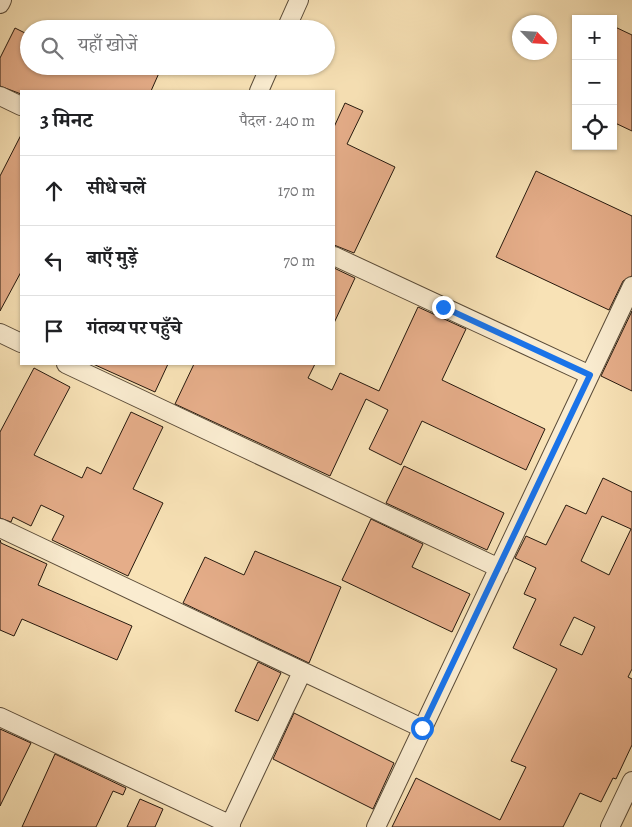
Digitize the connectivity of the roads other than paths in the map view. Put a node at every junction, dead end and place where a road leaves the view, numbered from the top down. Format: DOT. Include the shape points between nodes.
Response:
graph roads {
  1 [pos="2,0"];
  2 [pos="299,0"];
  3 [pos="0,4"];
  4 [pos="290,20"];
  5 [pos="266,75"];
  6 [pos="259,90"];
  7 [pos="0,96"];
  8 [pos="20,106"];
  9 [pos="335,256"];
  10 [pos="632,286"];
  11 [pos="0,333"];
  12 [pos="20,343"];
  13 [pos="68,365"];
  14 [pos="590,375"];
  15 [pos="0,528"];
  16 [pos="498,568"];
  17 [pos="302,672"];
  18 [pos="0,717"];
  19 [pos="422,728"];
  20 [pos="632,781"];
  21 [pos="230,826"];
  22 [pos="376,827"];
  23 [pos="610,827"];
  1 -- 3 [label="lane"];
  2 -- 4 [label="lane"];
  5 -- 6 [label="lane"];
  7 -- 8 [label="lane"];
  9 -- 14 [label="lane"];
  10 -- 14 [label="lane"];
  11 -- 12 [label="lane"];
  13 -- 16 [label="lane"];
  14 -- 16 [label="lane"];
  15 -- 17 [label="lane"];
  16 -- 19 [label="lane"];
  17 -- 19 [label="lane"];
  17 -- 21 [label="lane"];
  18 -- 21 [label="lane"];
  19 -- 22 [label="lane"];
  20 -- 23 [label="lane"];
}
